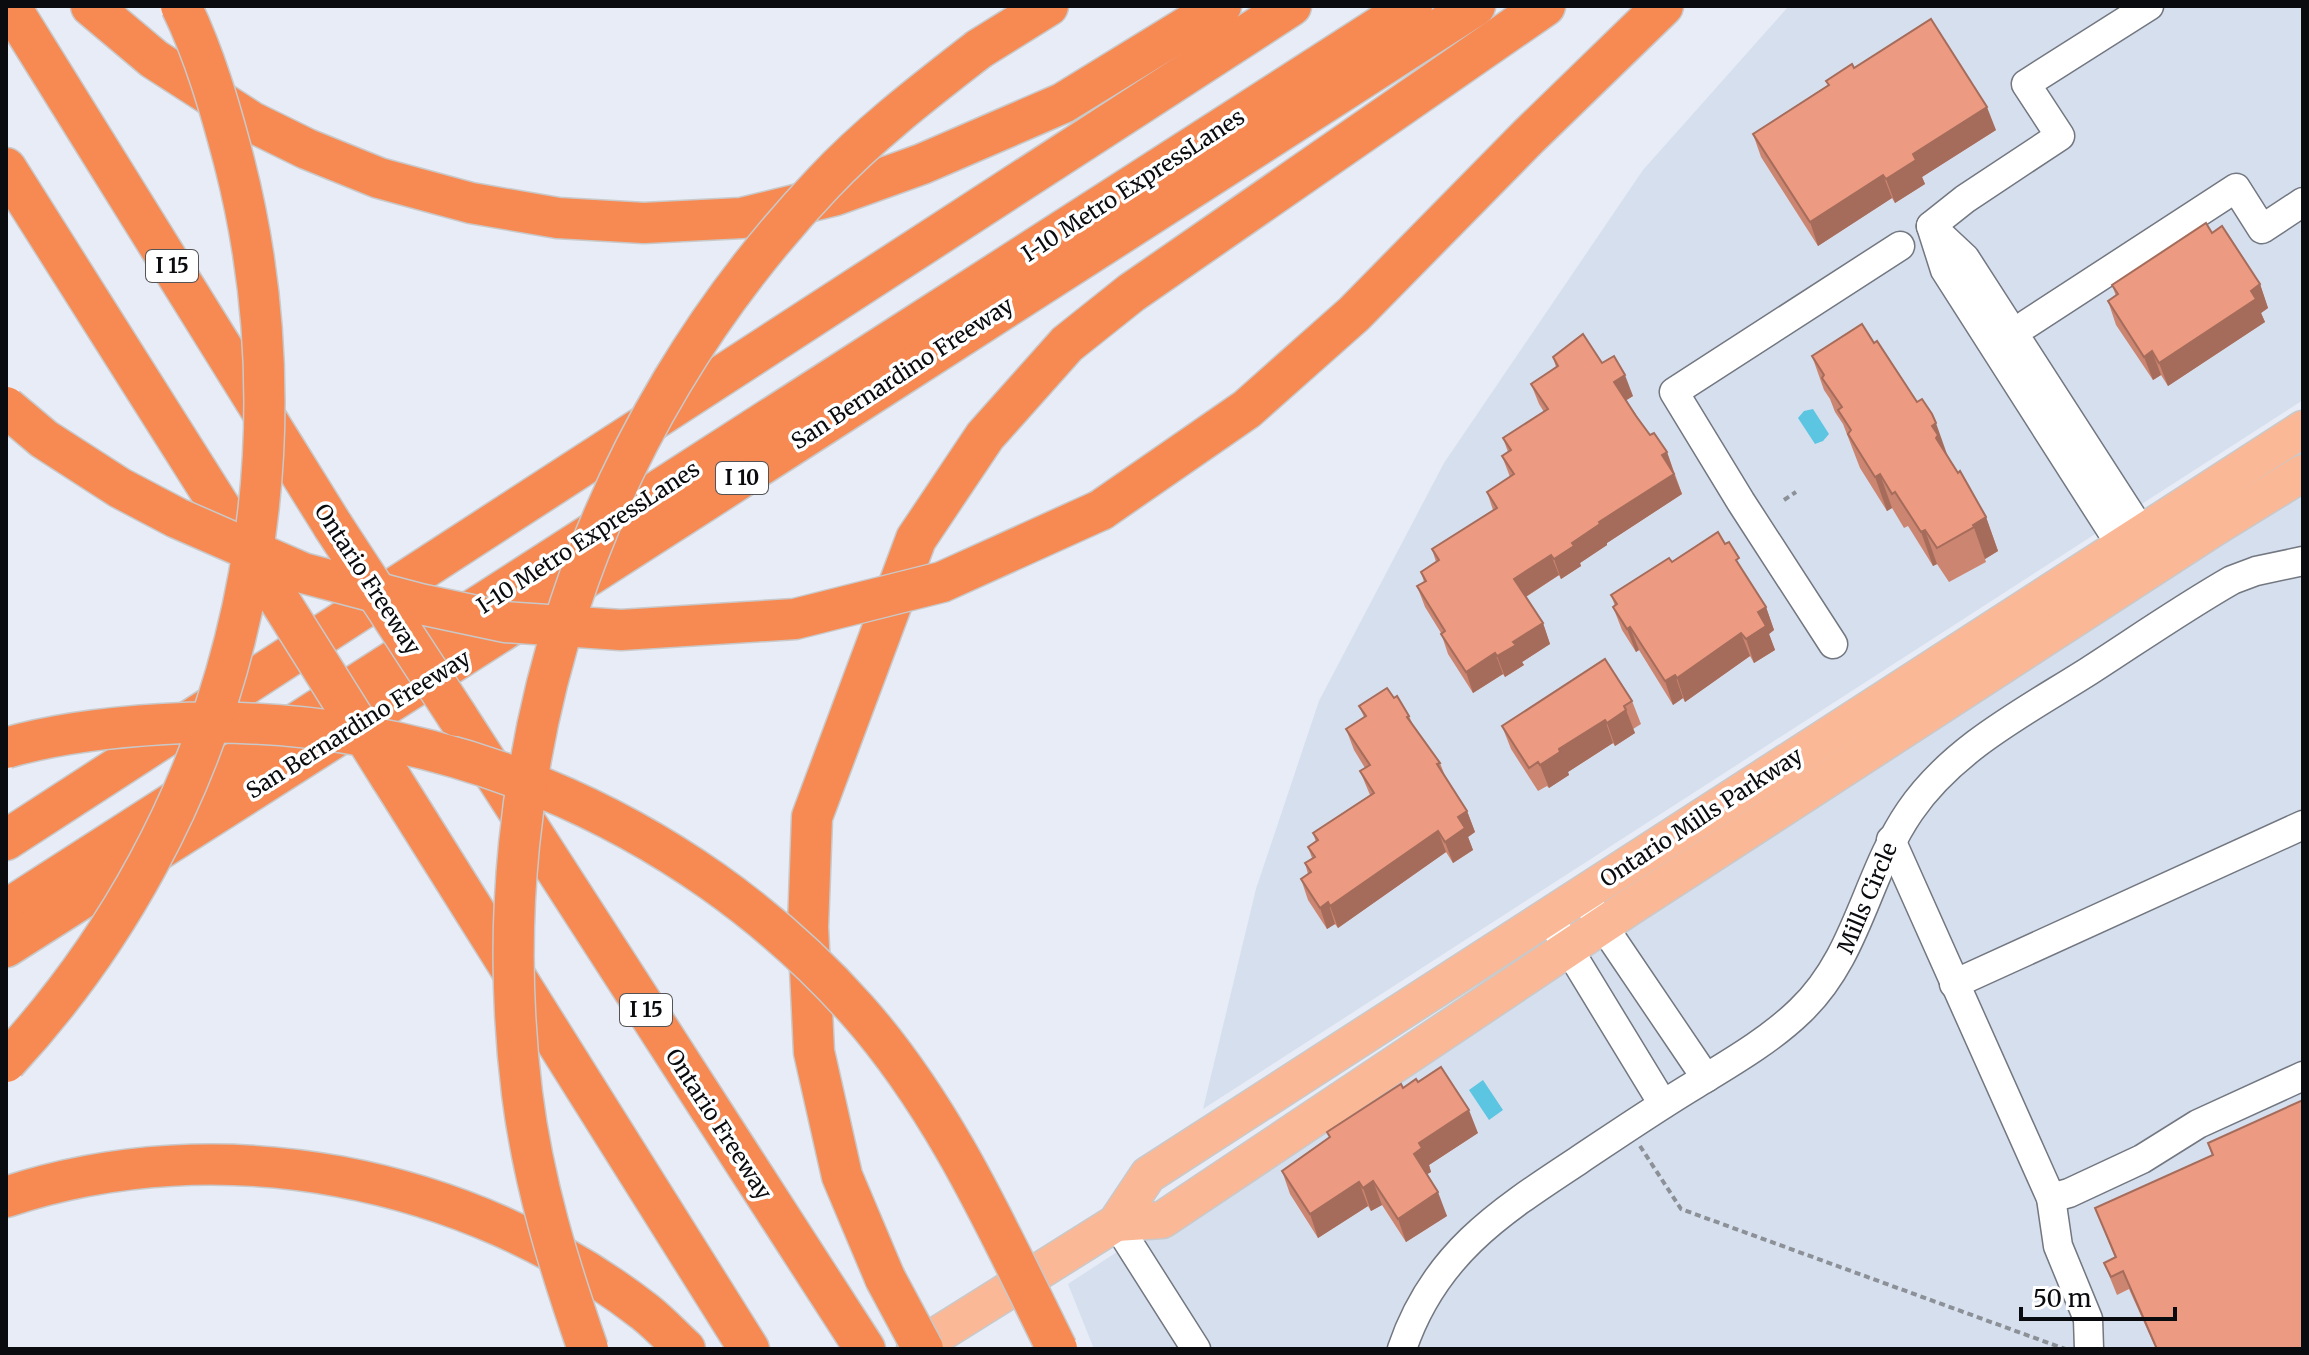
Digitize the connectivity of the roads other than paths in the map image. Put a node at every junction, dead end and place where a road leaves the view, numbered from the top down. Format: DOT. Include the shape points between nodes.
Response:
graph roads {
  1 [pos="10,6"];
  2 [pos="91,6"];
  3 [pos="181,6"];
  4 [pos="1048,6"];
  5 [pos="1221,6"];
  6 [pos="1291,6"];
  7 [pos="1412,6"];
  8 [pos="1475,6"];
  9 [pos="1545,6"];
  10 [pos="1663,6"];
  11 [pos="2149,6"];
  12 [pos="6,168"];
  13 [pos="2303,202"];
  14 [pos="1900,246"];
  15 [pos="2027,324"];
  16 [pos="6,407"];
  17 [pos="2303,429"];
  18 [pos="2303,473"];
  19 [pos="2133,540"];
  20 [pos="2303,561"];
  21 [pos="1833,644"];
  22 [pos="6,748"];
  23 [pos="2303,825"];
  24 [pos="6,840"];
  25 [pos="1891,840"];
  26 [pos="1582,894"];
  27 [pos="6,910"];
  28 [pos="1549,916"];
  29 [pos="1603,926"];
  30 [pos="6,947"];
  31 [pos="1568,948"];
  32 [pos="1954,984"];
  33 [pos="6,1062"];
  34 [pos="2303,1076"];
  35 [pos="1706,1078"];
  36 [pos="1663,1104"];
  37 [pos="6,1197"];
  38 [pos="2051,1198"];
  39 [pos="1116,1223"];
  40 [pos="588,1349"];
  41 [pos="685,1349"];
  42 [pos="749,1349"];
  43 [pos="865,1349"];
  44 [pos="915,1349"];
  45 [pos="923,1349"];
  46 [pos="1057,1349"];
  47 [pos="1196,1349"];
  48 [pos="1402,1349"];
  49 [pos="2089,1349"];
  1 -- 43 [label="highway, Ontario Freeway / I 15, bridge" via="333,526"];
  2 -- 5 [label="highway" via="154,59 252,122 379,178 471,203 558,218 644,223 742,218 836,195 922,164 1063,103"];
  3 -- 33 [label="highway, bridge" via="223,120 246,208 261,298 266,387 262,480 244,607 221,693 159,845 78,976"];
  4 -- 40 [label="highway, bridge" via="979,49 897,113 824,181 766,247 665,390 586,554 535,730 513,914 522,1095 538,1184"];
  6 -- 24 [label="highway"];
  7 -- 27 [label="highway, I-10 Metro ExpressLanes"];
  8 -- 30 [label="highway, San Bernardino Freeway / I 10"];
  9 -- 45 [label="highway, bridge" via="1131,293 1067,344 985,436 916,539 812,817 808,927 814,1052 842,1176 885,1278"];
  10 -- 16 [label="highway, bridge" via="1354,314 1247,409 1101,510 942,582 795,619 621,630 505,622 303,573 120,488 44,439"];
  11 -- 19 [label="street" via="2026,84 2060,136 1931,226 1965,258"];
  12 -- 42 [label="highway, bridge"];
  13 -- 15 [label="street" via="2262,229 2236,188"];
  14 -- 21 [label="street" via="1674,392"];
  17 -- 19 [label="main road, Ontario Mills Parkway"];
  18 -- 29 [label="main road, Ontario Mills Parkway"];
  19 -- 26 [label="main road, Ontario Mills Parkway"];
  20 -- 25 [label="street, Mills Circle" via="2232,580 1966,751 1924,791"];
  22 -- 46 [label="highway, bridge" via="120,726 213,721 373,736 473,761 562,794 649,839 725,889 792,944 858,1011 914,1082 959,1156"];
  23 -- 32 [label="street"];
  25 -- 32 [label="street"];
  25 -- 35 [label="street, Mills Circle" via="1842,959 1790,1020"];
  26 -- 28 [label="main road, Ontario Mills Parkway"];
  26 -- 29 [label="street"];
  28 -- 31 [label="street"];
  28 -- 39 [label="main road, Ontario Mills Parkway" via="1148,1175"];
  29 -- 31 [label="main road, Ontario Mills Parkway"];
  29 -- 35 [label="street"];
  31 -- 36 [label="street"];
  31 -- 39 [label="main road, Ontario Mills Parkway" via="1162,1220"];
  32 -- 38 [label="street"];
  34 -- 38 [label="street" via="2198,1124 2142,1159"];
  35 -- 36 [label="street, Mills Circle"];
  36 -- 48 [label="street, Mills Circle" via="1519,1198 1474,1234 1435,1280"];
  37 -- 41 [label="highway" via="132,1169 191,1164 268,1166 392,1188 517,1234 554,1254 646,1313"];
  38 -- 49 [label="street" via="2058,1246 2088,1319"];
  39 -- 44 [label="main road, Ontario Mills Parkway"];
  39 -- 47 [label="street"];
}
